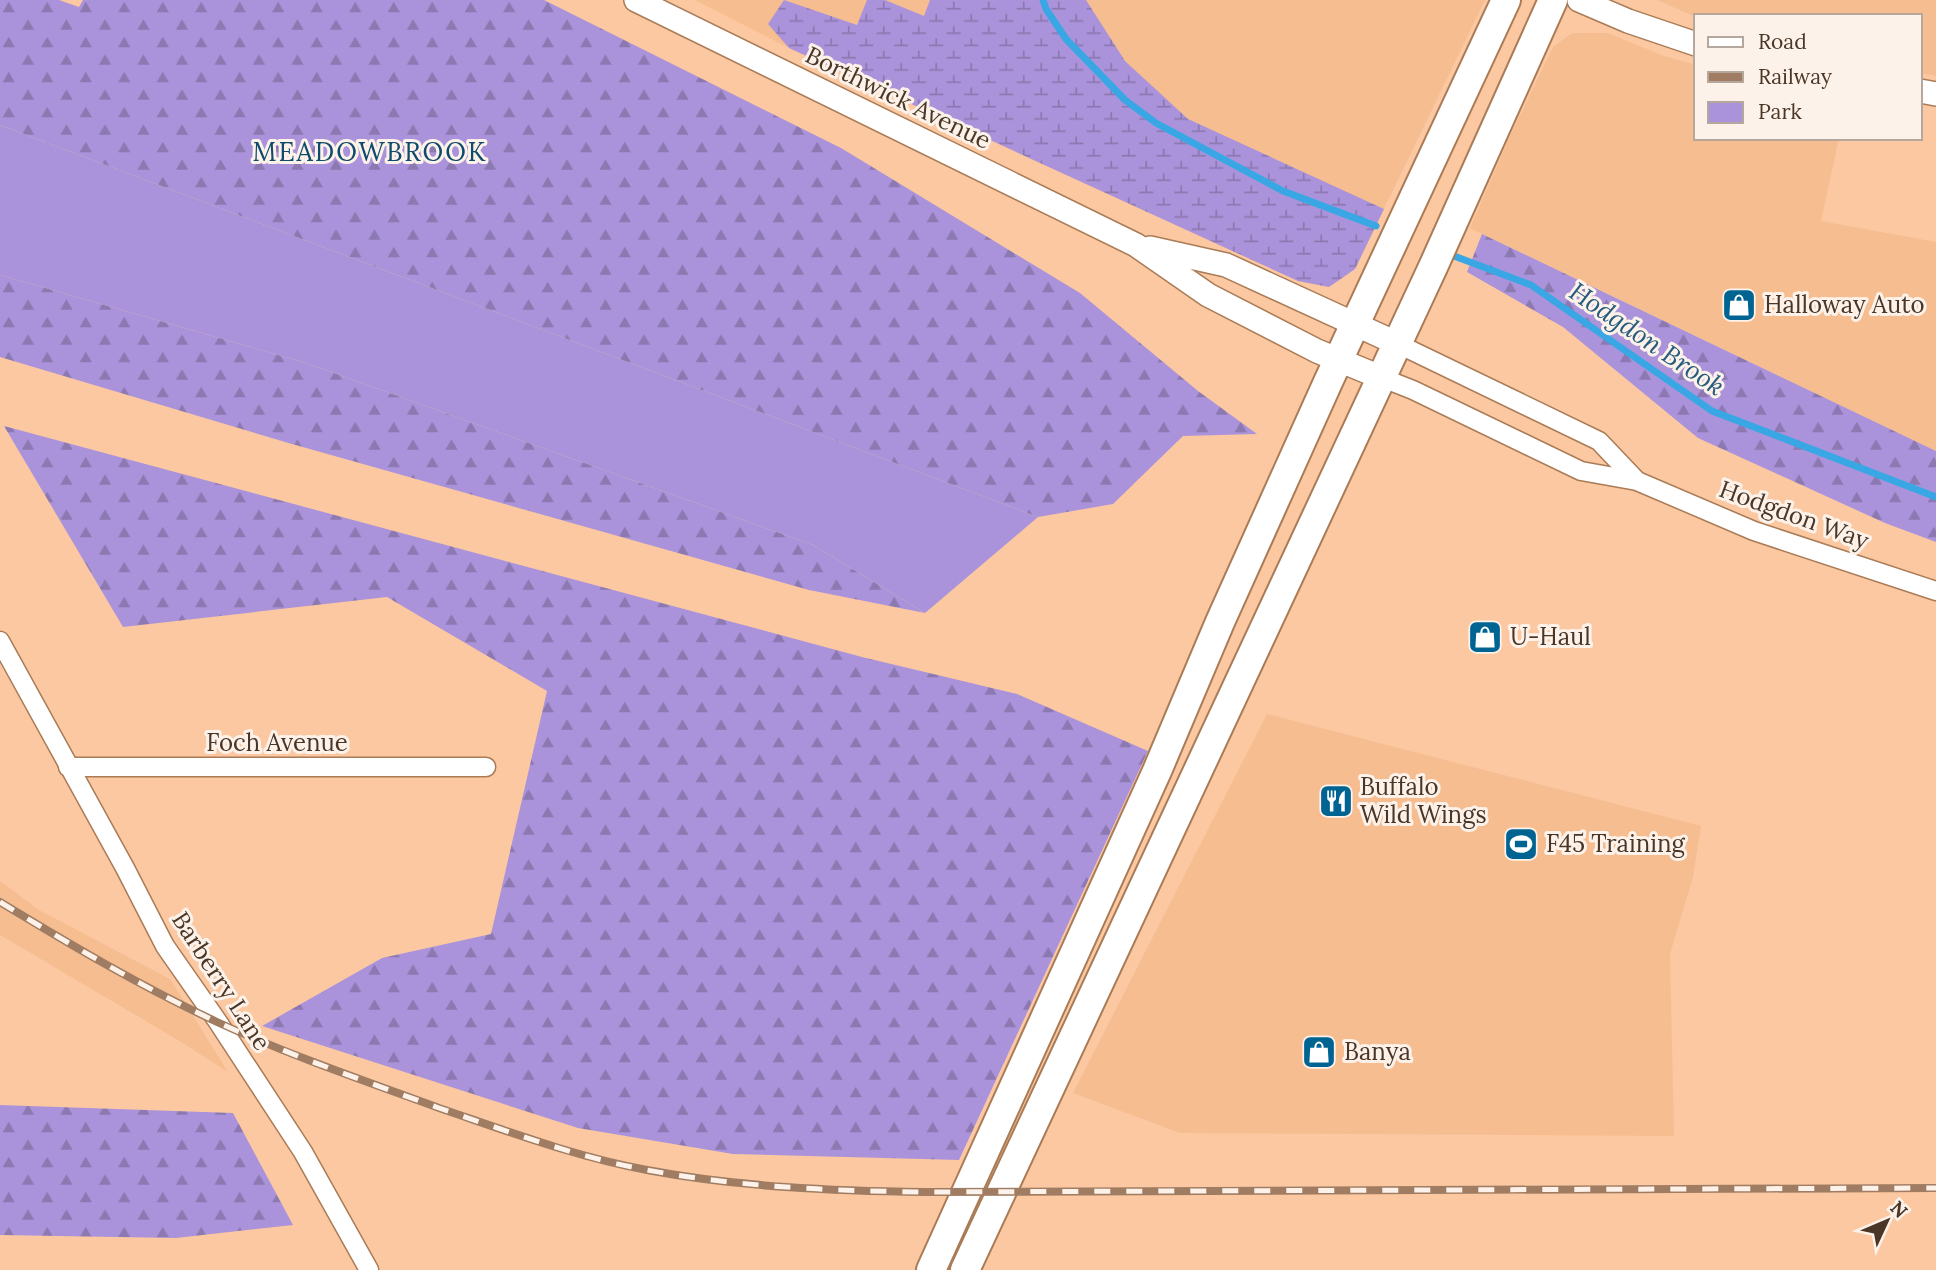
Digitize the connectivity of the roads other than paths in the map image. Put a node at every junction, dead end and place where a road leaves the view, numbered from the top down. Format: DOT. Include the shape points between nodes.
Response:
graph roads {
  1 [pos="636,0"];
  2 [pos="1506,0"];
  3 [pos="1553,0"];
  4 [pos="1578,0"];
  5 [pos="1694,43"];
  6 [pos="1136,245"];
  7 [pos="1354,325"];
  8 [pos="1396,343"];
  9 [pos="1338,360"];
  10 [pos="1380,377"];
  11 [pos="1637,481"];
  12 [pos="1936,591"];
  13 [pos="0,641"];
  14 [pos="68,767"];
  15 [pos="486,767"];
  16 [pos="369,1270"];
  17 [pos="931,1270"];
  18 [pos="965,1270"];
  1 -- 6 [label="street, Borthwick Avenue"];
  2 -- 7 [label="main road"];
  3 -- 8 [label="main road"];
  4 -- 5 [label="street"];
  6 -- 7 [label="street, Borthwick Avenue" via="1226,265"];
  6 -- 9 [label="street, Borthwick Avenue" via="1208,295"];
  7 -- 8 [label="street, Borthwick Avenue"];
  7 -- 9 [label="main road"];
  8 -- 10 [label="main road"];
  8 -- 11 [label="street, Hodgdon Way" via="1599,441"];
  9 -- 10 [label="street, Borthwick Avenue"];
  9 -- 17 [label="main road"];
  10 -- 11 [label="street, Hodgdon Way" via="1581,471"];
  10 -- 18 [label="main road"];
  11 -- 12 [label="street, Hodgdon Way" via="1754,531"];
  13 -- 14 [label="street, Barberry Lane"];
  14 -- 15 [label="street, Foch Avenue"];
  14 -- 16 [label="street, Barberry Lane" via="164,946 303,1152"];
}
